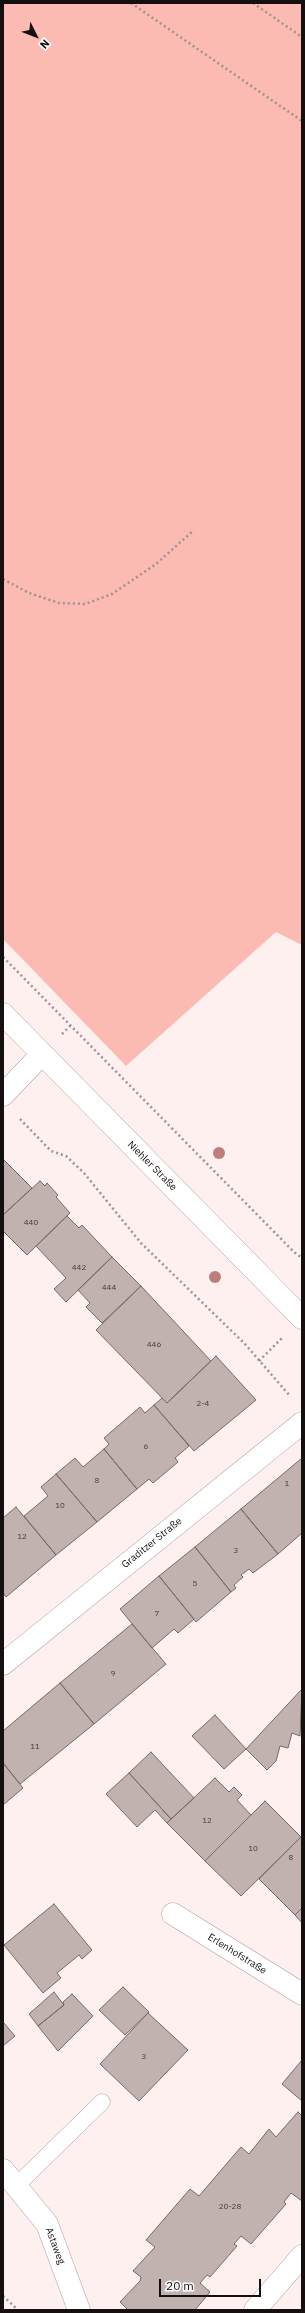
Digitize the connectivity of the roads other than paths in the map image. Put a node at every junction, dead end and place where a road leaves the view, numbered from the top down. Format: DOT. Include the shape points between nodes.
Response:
graph roads {
  1 [pos="3,1014"];
  2 [pos="42,1054"];
  3 [pos="3,1095"];
  4 [pos="302,1318"];
  5 [pos="302,1423"];
  6 [pos="3,1664"];
  7 [pos="173,1914"];
  8 [pos="302,1994"];
  9 [pos="102,2102"];
  10 [pos="9,2178"];
  11 [pos="302,2256"];
  12 [pos="79,2310"];
  13 [pos="255,2310"];
  1 -- 2 [label="street, Niehler Straße"];
  2 -- 3 [label="street"];
  2 -- 4 [label="street, Niehler Straße"];
  5 -- 6 [label="street, Graditzer Straße"];
  7 -- 8 [label="street, Erlenhofstraße"];
  9 -- 10 [label="lane"];
  10 -- 12 [label="street, Astaweg" via="47,2224"];
  11 -- 13 [label="street"];
}
